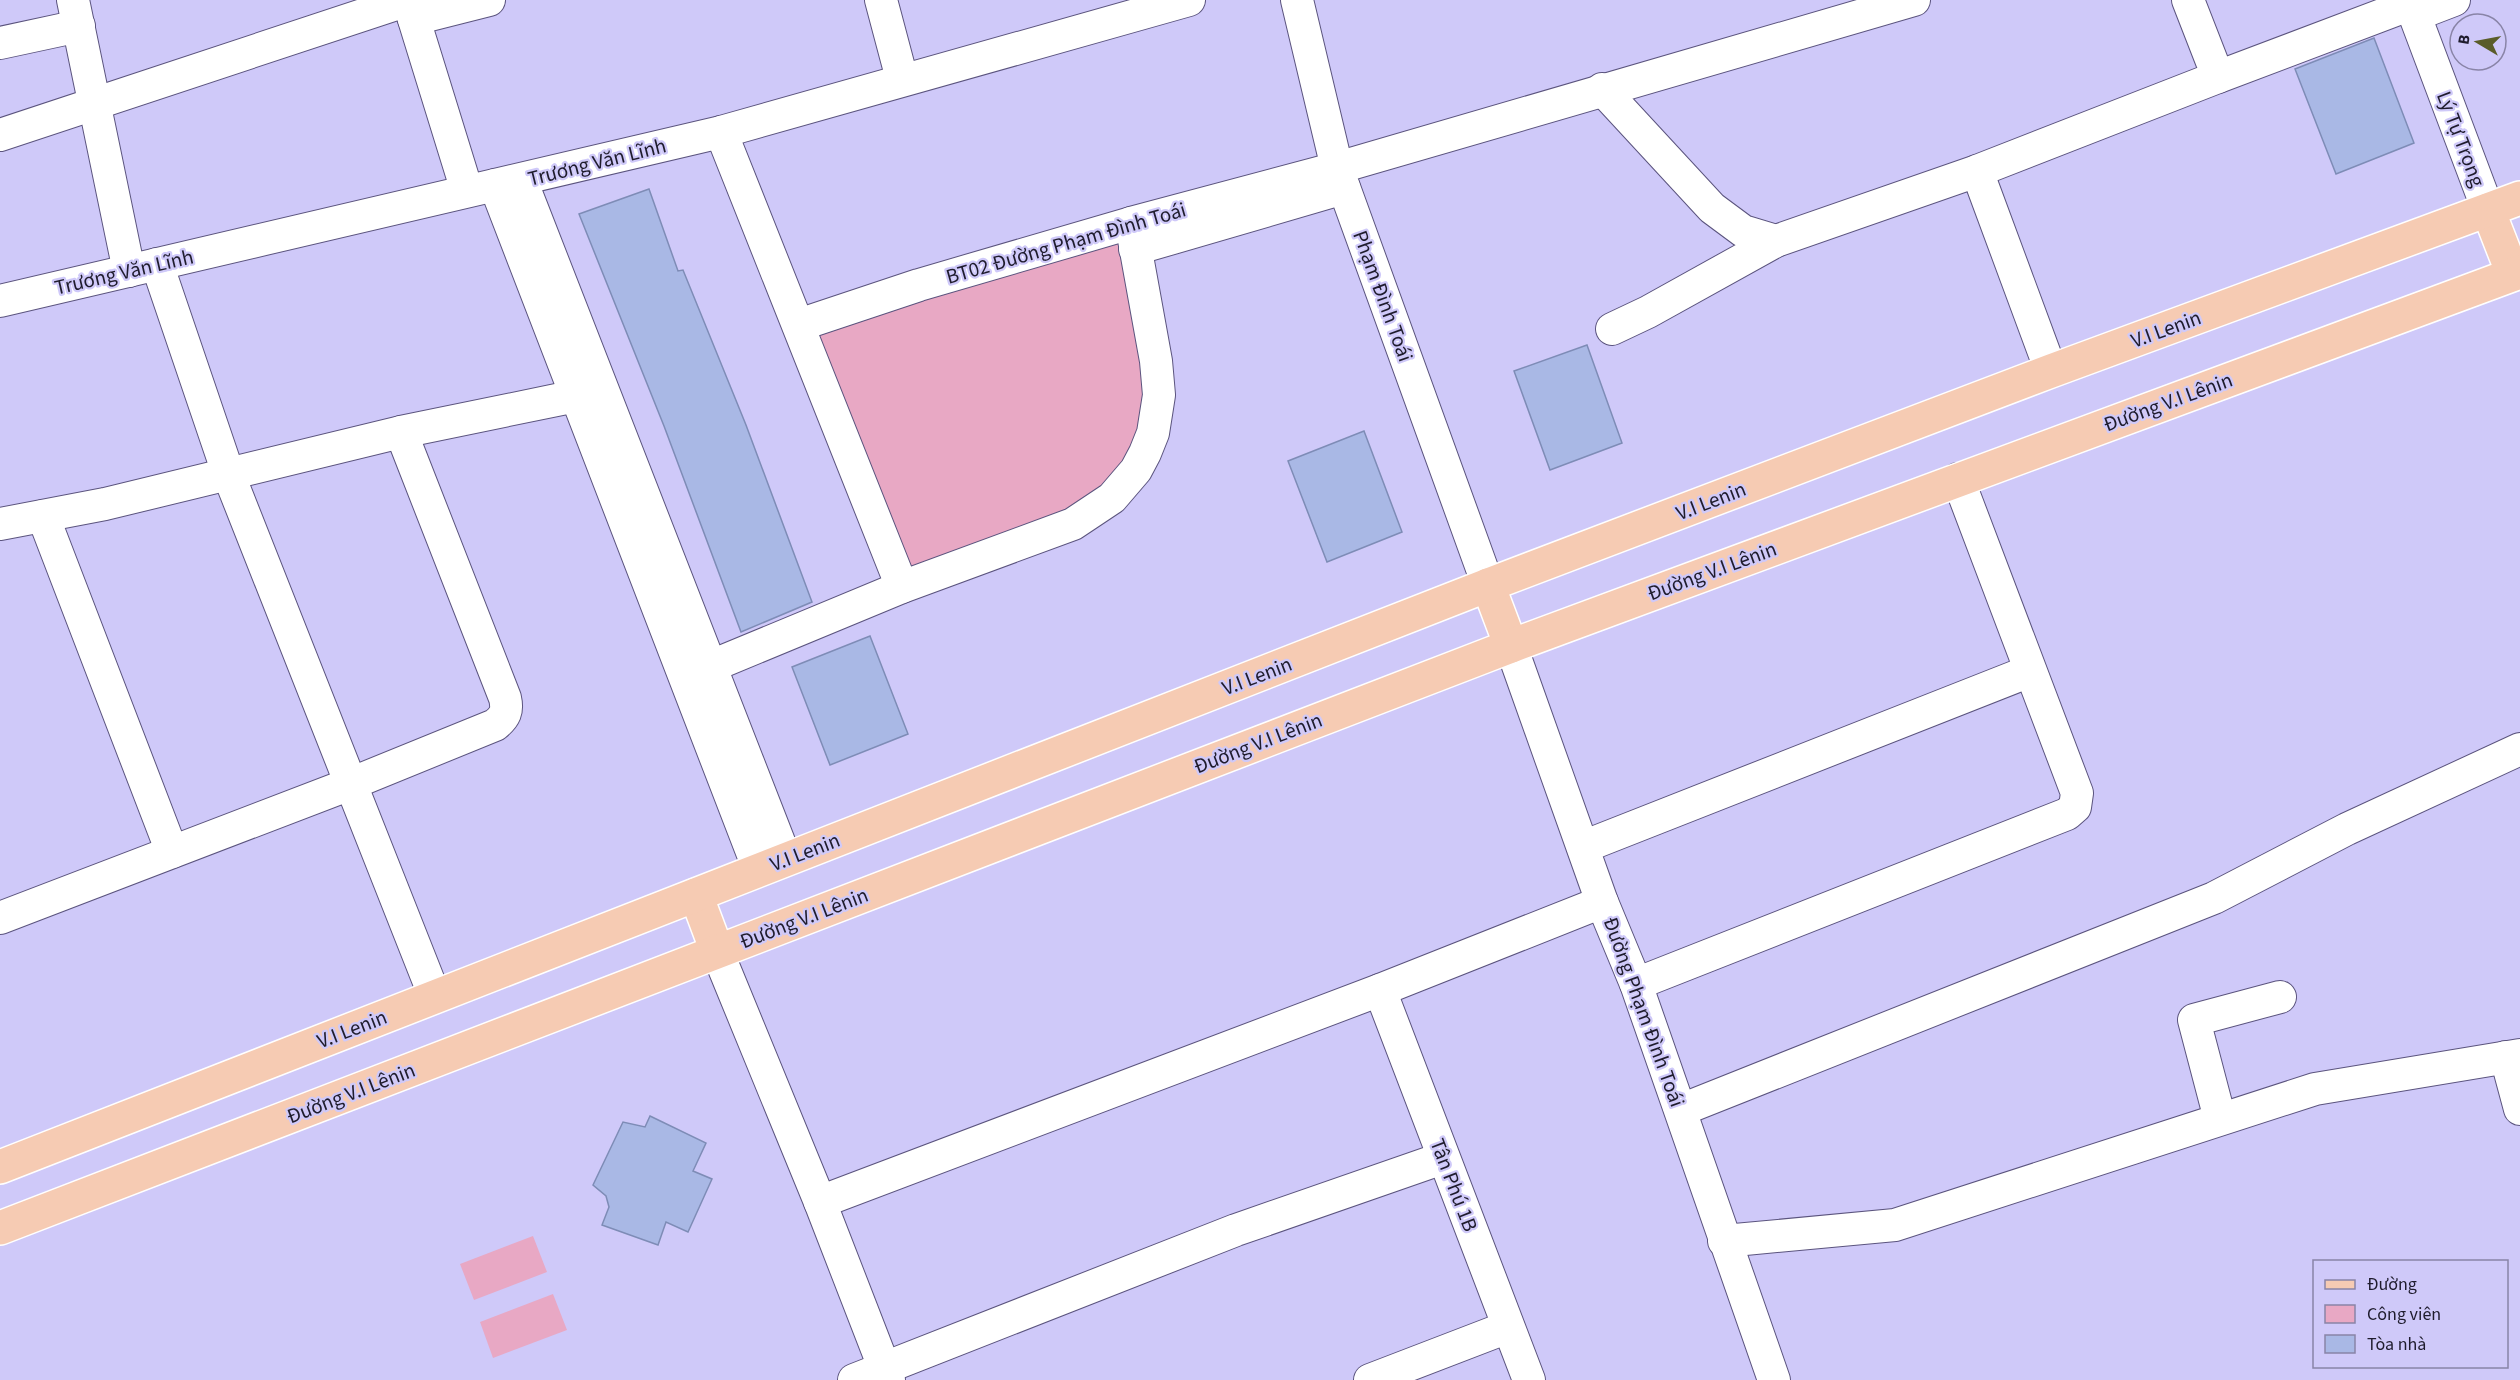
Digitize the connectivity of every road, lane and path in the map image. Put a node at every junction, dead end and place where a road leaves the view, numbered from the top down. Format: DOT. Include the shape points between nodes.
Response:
graph roads {
  1 [pos="489,0"];
  2 [pos="881,0"];
  3 [pos="1189,0"];
  4 [pos="1297,0"];
  5 [pos="1914,0"];
  6 [pos="2188,0"];
  7 [pos="2454,0"];
  8 [pos="410,6"];
  9 [pos="2412,7"];
  10 [pos="76,13"];
  11 [pos="0,43"];
  12 [pos="2218,77"];
  13 [pos="902,79"];
  14 [pos="1602,89"];
  15 [pos="97,105"];
  16 [pos="721,132"];
  17 [pos="0,135"];
  18 [pos="1977,171"];
  19 [pos="1340,178"];
  20 [pos="494,185"];
  21 [pos="2520,198"];
  22 [pos="2488,210"];
  23 [pos="1133,236"];
  24 [pos="1776,241"];
  25 [pos="143,267"];
  26 [pos="2518,280"];
  27 [pos="0,301"];
  28 [pos="799,325"];
  29 [pos="1612,329"];
  30 [pos="2051,372"];
  31 [pos="576,396"];
  32 [pos="401,432"];
  33 [pos="228,473"];
  34 [pos="1958,479"];
  35 [pos="43,516"];
  36 [pos="0,524"];
  37 [pos="1488,585"];
  38 [pos="902,586"];
  39 [pos="1511,646"];
  40 [pos="709,667"];
  41 [pos="2030,671"];
  42 [pos="2520,749"];
  43 [pos="350,784"];
  44 [pos="1583,847"];
  45 [pos="172,852"];
  46 [pos="772,865"];
  47 [pos="696,895"];
  48 [pos="1602,902"];
  49 [pos="0,918"];
  50 [pos="717,951"];
  51 [pos="1636,984"];
  52 [pos="1380,990"];
  53 [pos="435,997"];
  54 [pos="2280,997"];
  55 [pos="2513,1056"];
  56 [pos="2520,1109"];
  57 [pos="1681,1110"];
  58 [pos="2220,1119"];
  59 [pos="1443,1158"];
  60 [pos="0,1167"];
  61 [pos="820,1202"];
  62 [pos="0,1228"];
  63 [pos="1724,1241"];
  64 [pos="1508,1327"];
  65 [pos="887,1374"];
  66 [pos="854,1380"];
  67 [pos="1370,1380"];
  68 [pos="1529,1380"];
  69 [pos="1774,1380"];
  1 -- 8 [label="street"];
  2 -- 13 [label="street"];
  3 -- 13 [label="street, Trương Văn Lĩnh"];
  4 -- 19 [label="street, Phạm Đình Toái"];
  5 -- 14 [label="street, BT02 Đường Phạm Đình Toái"];
  6 -- 12 [label="street"];
  7 -- 9 [label="street"];
  8 -- 15 [label="street"];
  8 -- 20 [label="street"];
  9 -- 12 [label="street"];
  9 -- 22 [label="street, Lý Tự Trọng"];
  10 -- 11 [label="street"];
  10 -- 15 [label="street"];
  12 -- 18 [label="street"];
  13 -- 16 [label="street, Trương Văn Lĩnh"];
  14 -- 19 [label="street, BT02 Đường Phạm Đình Toái"];
  14 -- 24 [label="street" via="1712,208 1743,231"];
  15 -- 17 [label="street"];
  15 -- 25 [label="street"];
  16 -- 20 [label="street, Trương Văn Lĩnh"];
  16 -- 28 [label="street"];
  18 -- 24 [label="street"];
  18 -- 30 [label="street"];
  19 -- 23 [label="street, BT02 Đường Phạm Đình Toái"];
  19 -- 37 [label="street, Phạm Đình Toái"];
  20 -- 25 [label="street, Trương Văn Lĩnh"];
  20 -- 31 [label="street"];
  20 -- 40 [label="street"];
  21 -- 22 [label="main road, V.I Lenin"];
  22 -- 26 [label="main road"];
  22 -- 30 [label="main road, V.I Lenin"];
  23 -- 28 [label="street, BT02 Đường Phạm Đình Toái" via="920,285"];
  23 -- 38 [label="street" via="1159,395 1153,433 1136,470 1112,498 1073,524"];
  24 -- 29 [label="street"];
  25 -- 27 [label="street, Trương Văn Lĩnh"];
  25 -- 33 [label="street"];
  26 -- 34 [label="main road, Đường V.I Lênin"];
  28 -- 38 [label="street"];
  30 -- 37 [label="main road, V.I Lenin"];
  31 -- 32 [label="street"];
  31 -- 46 [label="street"];
  32 -- 33 [label="street"];
  32 -- 43 [label="street" via="507,706 502,720 495,725"];
  33 -- 35 [label="street"];
  33 -- 43 [label="street"];
  34 -- 39 [label="main road, Đường V.I Lênin"];
  34 -- 41 [label="street"];
  35 -- 36 [label="street"];
  35 -- 45 [label="street"];
  37 -- 39 [label="main road"];
  37 -- 46 [label="main road, V.I Lenin"];
  38 -- 40 [label="street"];
  39 -- 44 [label="street, Đường Phạm Đình Toái"];
  39 -- 50 [label="main road, Đường V.I Lênin"];
  40 -- 46 [label="street"];
  41 -- 44 [label="street"];
  41 -- 51 [label="street" via="2077,793 2071,811"];
  42 -- 57 [label="street" via="2348,829 2214,898"];
  43 -- 45 [label="street"];
  43 -- 53 [label="street"];
  44 -- 48 [label="street, Đường Phạm Đình Toái"];
  45 -- 49 [label="street"];
  46 -- 47 [label="main road, V.I Lenin"];
  47 -- 50 [label="main road"];
  47 -- 53 [label="main road, V.I Lenin"];
  48 -- 51 [label="street, Đường Phạm Đình Toái"];
  48 -- 52 [label="street"];
  50 -- 61 [label="street"];
  50 -- 62 [label="main road, Đường V.I Lênin"];
  51 -- 57 [label="street, Đường Phạm Đình Toái"];
  52 -- 59 [label="street, Tân Phú 1B"];
  52 -- 61 [label="street"];
  53 -- 60 [label="main road, V.I Lenin"];
  54 -- 58 [label="street" via="2194,1020"];
  55 -- 56 [label="street"];
  55 -- 58 [label="street" via="2315,1089"];
  57 -- 63 [label="street, Đường Phạm Đình Toái"];
  58 -- 63 [label="street" via="1895,1225"];
  59 -- 64 [label="street, Tân Phú 1B"];
  59 -- 65 [label="street" via="1236,1230"];
  61 -- 65 [label="street"];
  63 -- 69 [label="street, Đường Phạm Đình Toái"];
  64 -- 67 [label="street"];
  64 -- 68 [label="street, Tân Phú 1B"];
  65 -- 66 [label="street"];
}
